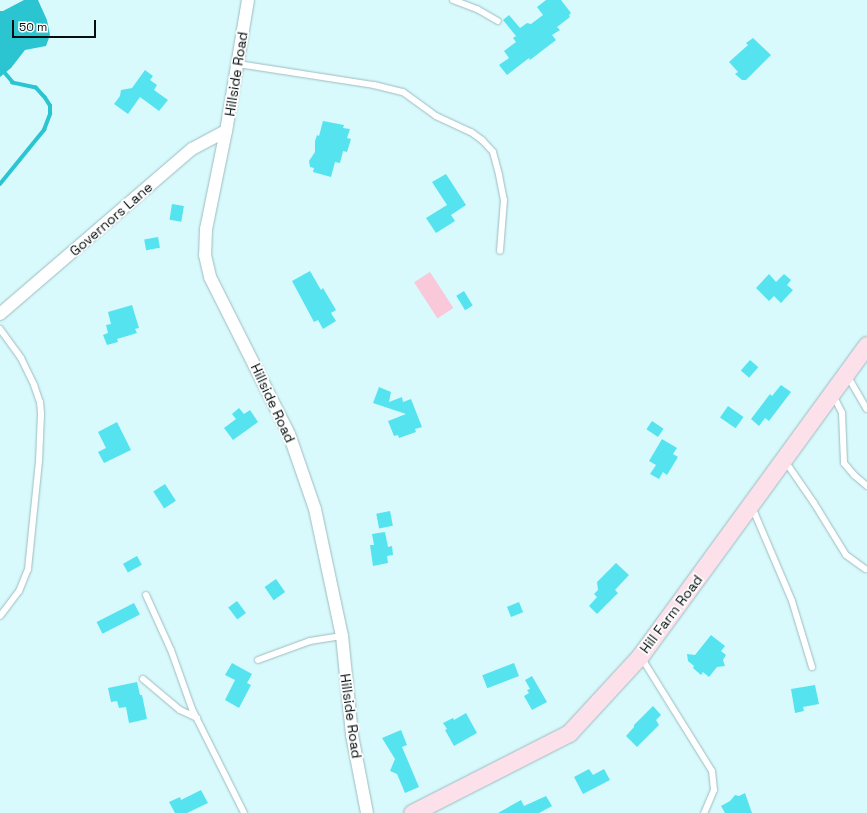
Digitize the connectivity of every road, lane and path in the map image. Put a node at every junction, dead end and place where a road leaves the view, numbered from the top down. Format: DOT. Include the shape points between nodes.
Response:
graph roads {
  1 [pos="248,0"];
  2 [pos="453,0"];
  3 [pos="498,21"];
  4 [pos="238,64"];
  5 [pos="226,131"];
  6 [pos="500,251"];
  7 [pos="0,314"];
  8 [pos="0,329"];
  9 [pos="867,345"];
  10 [pos="846,374"];
  11 [pos="832,393"];
  12 [pos="867,409"];
  13 [pos="784,460"];
  14 [pos="867,486"];
  15 [pos="751,505"];
  16 [pos="865,569"];
  17 [pos="146,595"];
  18 [pos="0,616"];
  19 [pos="342,636"];
  20 [pos="640,656"];
  21 [pos="258,660"];
  22 [pos="812,667"];
  23 [pos="143,679"];
  24 [pos="197,718"];
  25 [pos="244,813"];
  26 [pos="367,813"];
  27 [pos="412,813"];
  28 [pos="704,813"];
  1 -- 4 [label="street, Hillside Road"];
  2 -- 3 [label="lane" via="477,8"];
  4 -- 5 [label="street, Hillside Road"];
  4 -- 6 [label="lane" via="374,85 403,92 436,116 472,132 493,152 499,175 504,200"];
  5 -- 7 [label="street, Governors Lane" via="192,149"];
  5 -- 19 [label="street, Hillside Road" via="206,229 205,255 210,277 289,434 315,509"];
  8 -- 18 [label="lane" via="24,365 40,402 41,414 28,569 19,591"];
  9 -- 10 [label="main road, Hill Farm Road"];
  10 -- 11 [label="main road, Hill Farm Road"];
  10 -- 12 [label="lane"];
  11 -- 13 [label="main road, Hill Farm Road"];
  11 -- 14 [label="lane" via="842,413 844,463"];
  13 -- 15 [label="main road, Hill Farm Road"];
  13 -- 16 [label="lane" via="846,555"];
  15 -- 20 [label="main road, Hill Farm Road"];
  15 -- 22 [label="lane" via="792,601"];
  17 -- 24 [label="lane" via="171,650"];
  19 -- 21 [label="lane" via="310,641"];
  19 -- 26 [label="street, Hillside Road" via="352,735"];
  20 -- 27 [label="main road, Hill Farm Road" via="569,733"];
  20 -- 28 [label="lane" via="712,770 714,790"];
  23 -- 24 [label="lane" via="180,710"];
  24 -- 25 [label="lane"];
}
